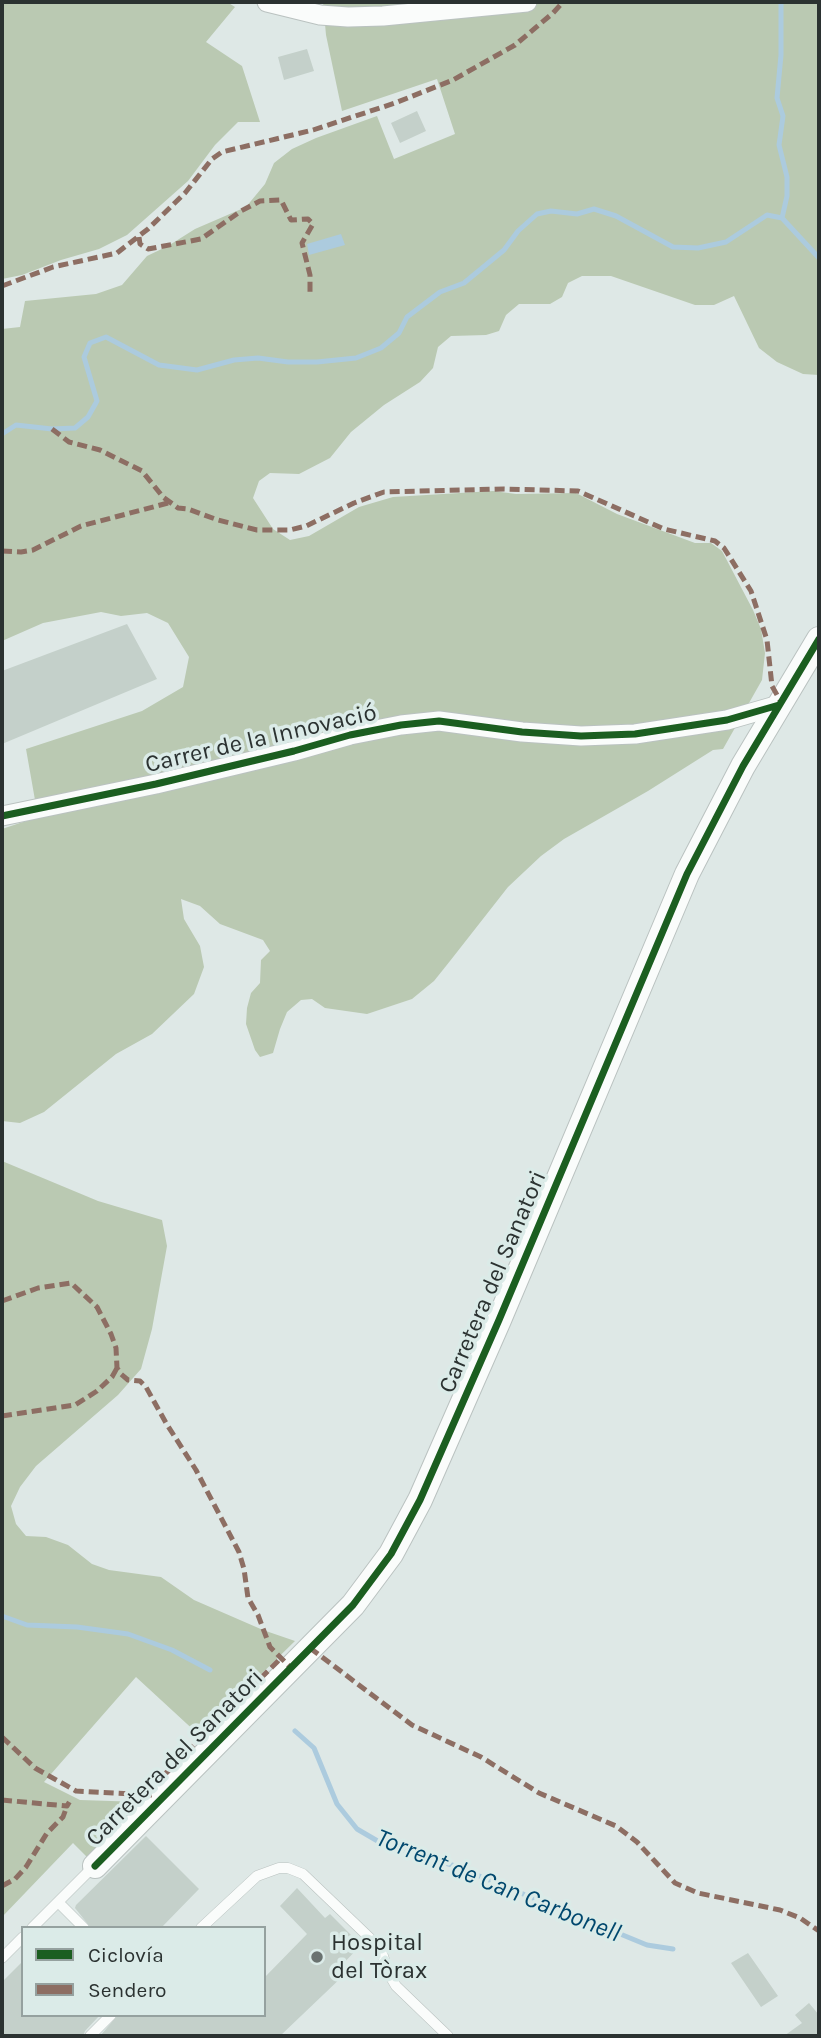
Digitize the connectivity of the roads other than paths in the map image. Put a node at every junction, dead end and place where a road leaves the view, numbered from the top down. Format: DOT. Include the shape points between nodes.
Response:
graph roads {
  1 [pos="267,2"];
  2 [pos="527,2"];
  3 [pos="819,639"];
  4 [pos="779,705"];
  5 [pos="2,816"];
  6 [pos="95,1866"];
  7 [pos="58,1902"];
  8 [pos="34,1926"];
  9 [pos="82,1926"];
  10 [pos="203,1926"];
  11 [pos="21,1939"];
  12 [pos="2,1958"];
  13 [pos="109,2017"];
  14 [pos="90,2036"];
  15 [pos="448,2036"];
  1 -- 2 [label="street" via="348,17"];
  3 -- 4 [label="street, Carretera del Sanatori"];
  4 -- 5 [label="street, Carrer de la Innovació" via="727,720 635,734 581,736 439,721 401,725"];
  4 -- 6 [label="street, Carretera del Sanatori" via="687,874 499,1320 420,1500 391,1554 353,1605"];
  6 -- 7 [label="lane"];
  7 -- 8 [label="lane"];
  7 -- 9 [label="lane"];
  10 -- 15 [label="lane" via="257,1876 279,1868 303,1874 375,1943 396,1986"];
  11 -- 12 [label="lane"];
  13 -- 14 [label="lane"];
}
